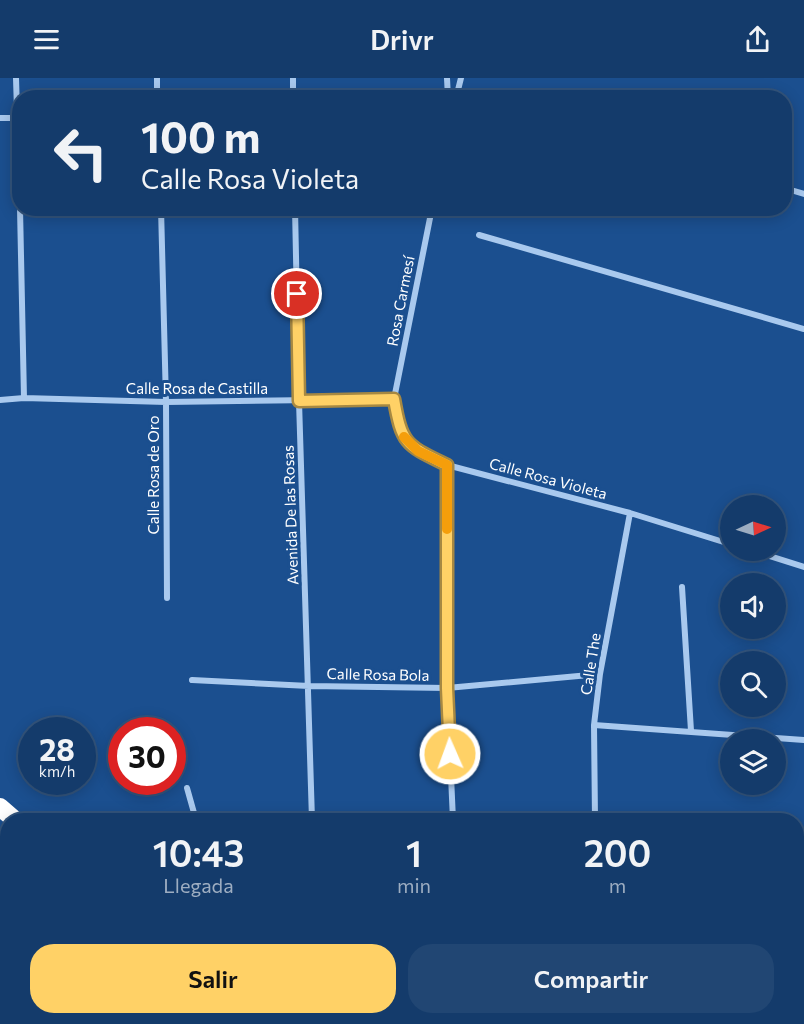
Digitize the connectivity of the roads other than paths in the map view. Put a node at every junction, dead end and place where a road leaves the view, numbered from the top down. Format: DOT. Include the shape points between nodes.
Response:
graph roads {
  1 [pos="20,216"];
  2 [pos="160,216"];
  3 [pos="295,216"];
  4 [pos="430,216"];
  5 [pos="479,235"];
  6 [pos="804,328"];
  7 [pos="24,398"];
  8 [pos="0,399"];
  9 [pos="394,399"];
  10 [pos="299,401"];
  11 [pos="166,402"];
  12 [pos="447,465"];
  13 [pos="630,513"];
  14 [pos="720,541"];
  15 [pos="785,561"];
  16 [pos="804,567"];
  17 [pos="682,587"];
  18 [pos="167,598"];
  19 [pos="600,674"];
  20 [pos="192,680"];
  21 [pos="309,686"];
  22 [pos="447,688"];
  23 [pos="594,725"];
  24 [pos="691,731"];
  25 [pos="804,740"];
  26 [pos="187,788"];
  27 [pos="194,813"];
  28 [pos="312,813"];
  29 [pos="453,813"];
  30 [pos="595,813"];
  1 -- 7 [label="street"];
  2 -- 11 [label="street, Calle Rosa de Oro"];
  3 -- 10 [label="street, Avenida De las Rosas"];
  4 -- 9 [label="street, Rosa Carmesí"];
  5 -- 6 [label="street"];
  7 -- 8 [label="street, Calle Rosa de Castilla"];
  7 -- 11 [label="street, Calle Rosa de Castilla"];
  9 -- 10 [label="street, Calle Rosa de Castilla"];
  9 -- 12 [label="street, Calle Rosa Violeta" via="406,441"];
  10 -- 11 [label="street, Calle Rosa de Castilla"];
  10 -- 21 [label="street, Avenida De las Rosas"];
  11 -- 18 [label="street, Calle Rosa de Oro"];
  12 -- 13 [label="street, Calle Rosa Violeta"];
  12 -- 22 [label="street"];
  13 -- 14 [label="street, Calle Rosa Violeta"];
  13 -- 19 [label="street, Calle The"];
  15 -- 16 [label="street"];
  17 -- 24 [label="street"];
  19 -- 22 [label="street, Calle Rosa Bola"];
  19 -- 23 [label="street, Calle The"];
  20 -- 21 [label="street, Calle Rosa Bola"];
  21 -- 22 [label="street, Calle Rosa Bola"];
  21 -- 28 [label="street, Avenida De las Rosas"];
  22 -- 29 [label="street"];
  23 -- 24 [label="street"];
  23 -- 30 [label="street, Calle The"];
  24 -- 25 [label="street"];
  26 -- 27 [label="street"];
}
